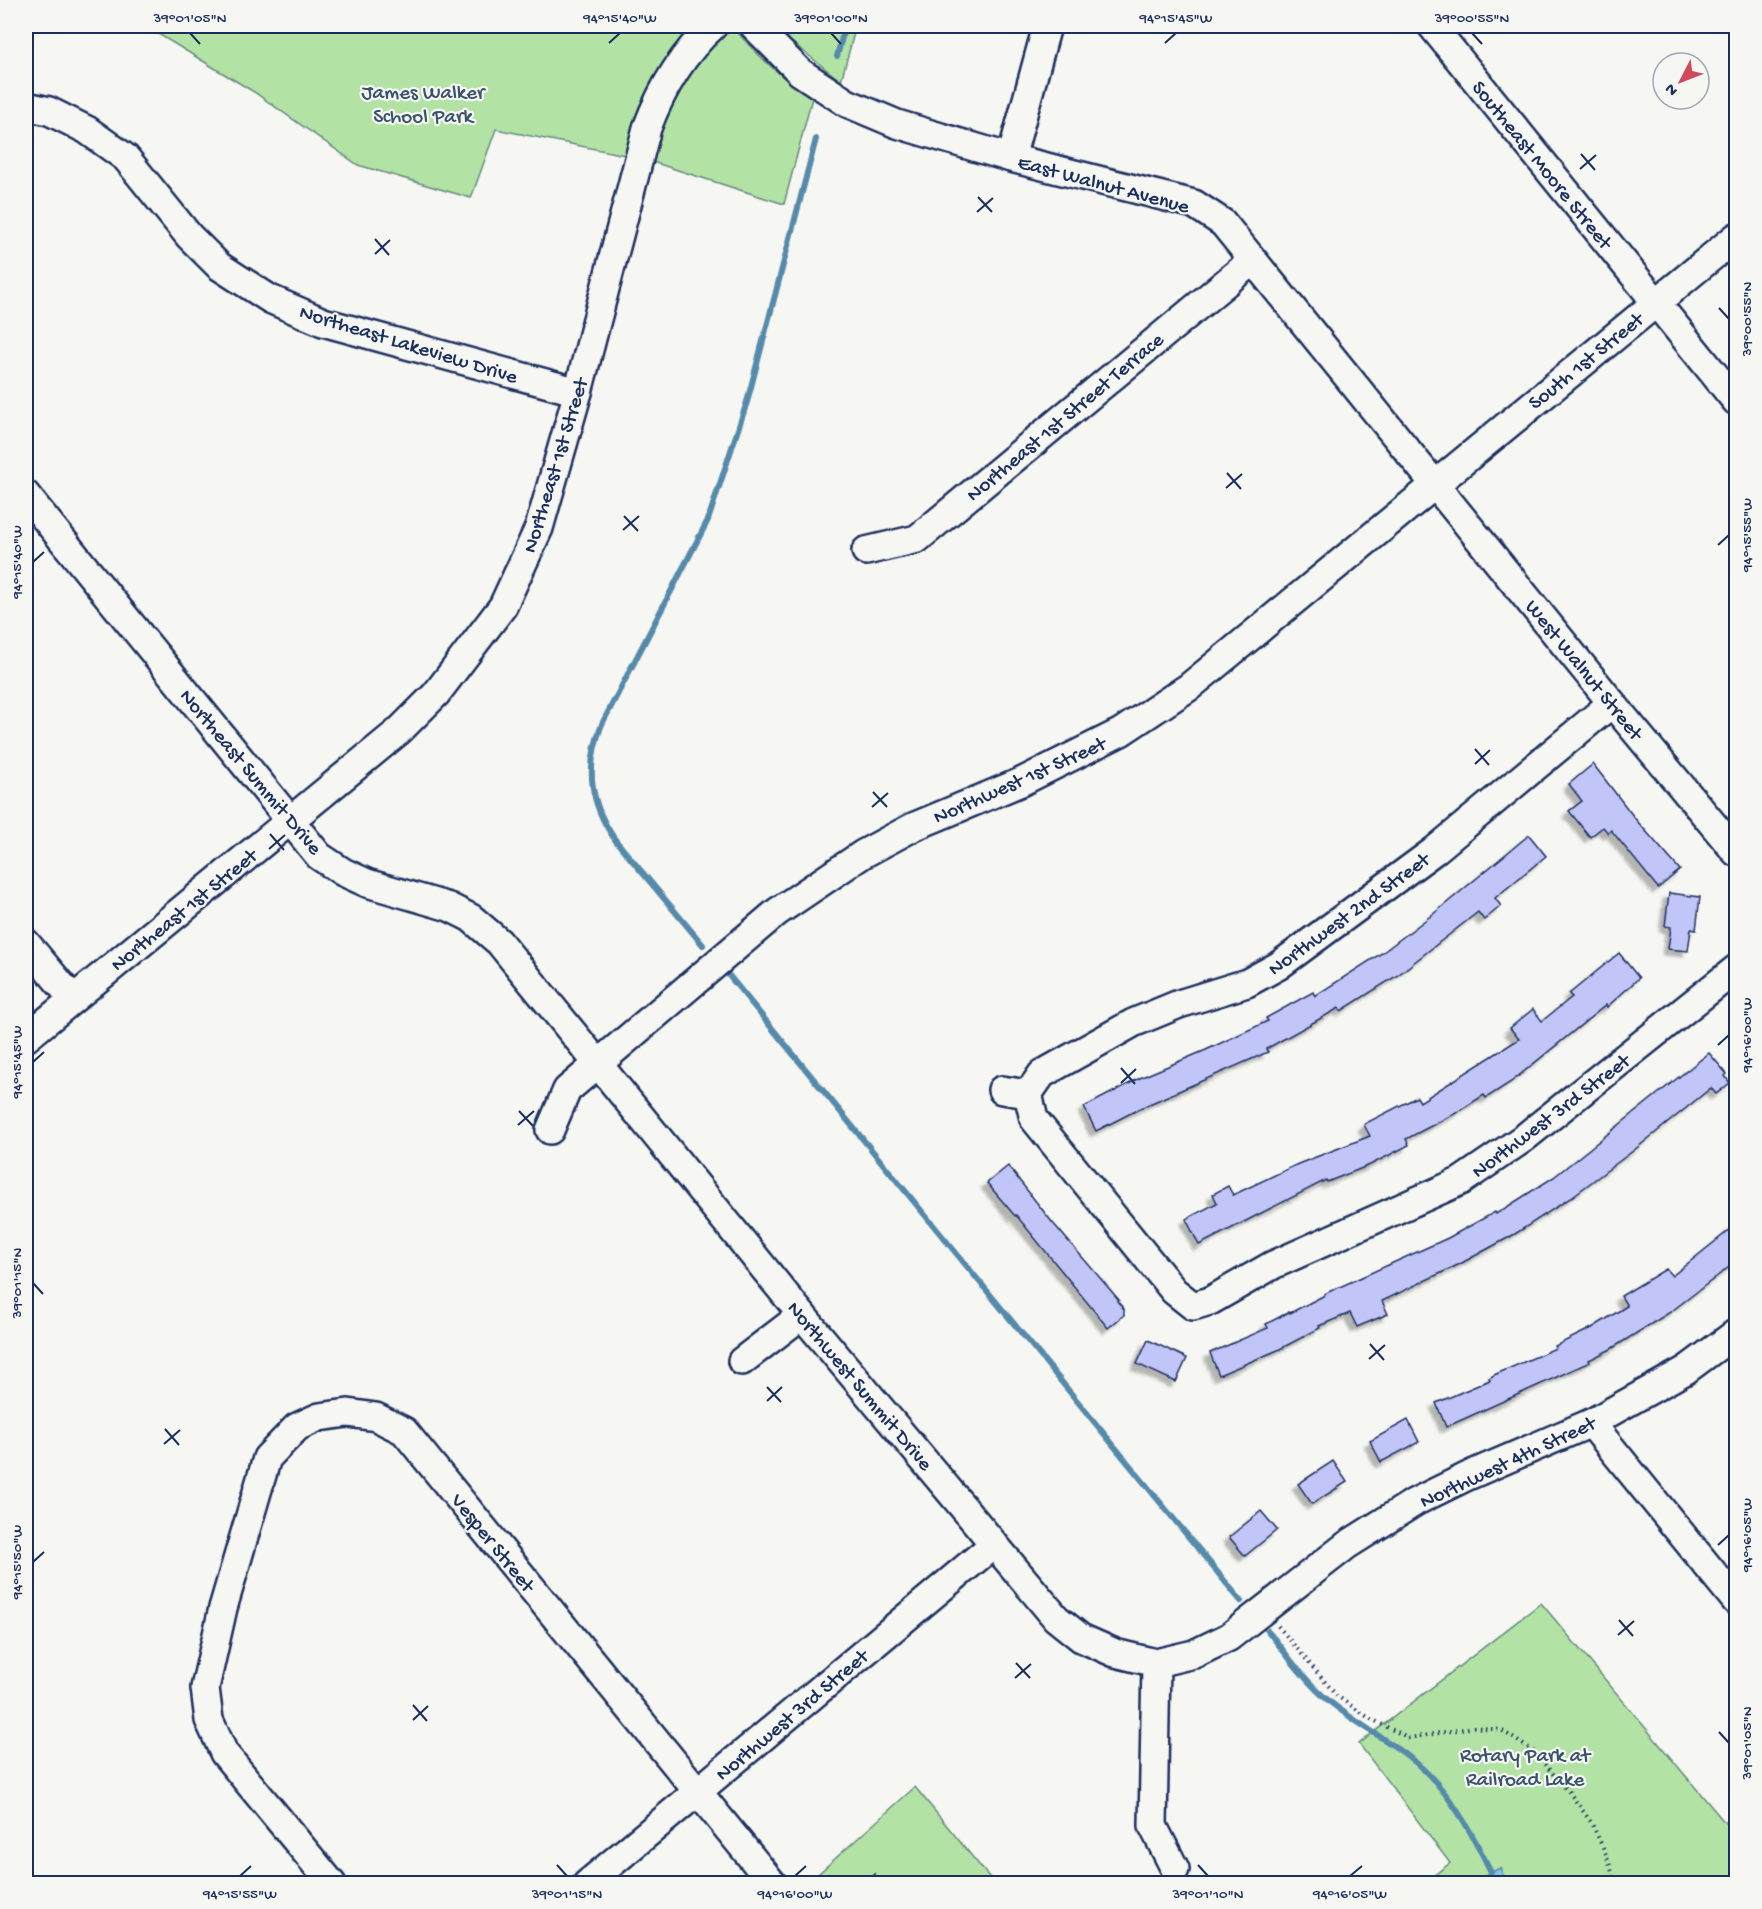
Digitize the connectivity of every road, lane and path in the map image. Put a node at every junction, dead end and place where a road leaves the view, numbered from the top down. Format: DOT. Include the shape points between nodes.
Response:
graph roads {
  1 [pos="713,26"];
  2 [pos="754,26"];
  3 [pos="1047,26"];
  4 [pos="1432,26"];
  5 [pos="26,106"];
  6 [pos="1011,158"];
  7 [pos="1737,237"];
  8 [pos="1252,261"];
  9 [pos="1655,303"];
  10 [pos="578,392"];
  11 [pos="1737,401"];
  12 [pos="1434,484"];
  13 [pos="26,495"];
  14 [pos="866,551"];
  15 [pos="1612,703"];
  16 [pos="291,820"];
  17 [pos="1737,852"];
  18 [pos="26,943"];
  19 [pos="1737,969"];
  20 [pos="73,999"];
  21 [pos="26,1038"];
  22 [pos="597,1063"];
  23 [pos="1015,1092"];
  24 [pos="550,1130"];
  25 [pos="802,1315"];
  26 [pos="1737,1333"];
  27 [pos="742,1361"];
  28 [pos="1591,1424"];
  29 [pos="993,1545"];
  30 [pos="1737,1601"];
  31 [pos="1264,1609"];
  32 [pos="1156,1663"];
  33 [pos="698,1792"];
  34 [pos="1175,1869"];
  35 [pos="874,1874"];
  36 [pos="897,1878"];
  37 [pos="332,1884"];
  38 [pos="587,1884"];
  39 [pos="773,1884"];
  40 [pos="882,1884"];
  41 [pos="890,1884"];
  42 [pos="1612,1884"];
  1 -- 10 [label="street, Northeast 1st Street" via="671,74 653,110"];
  2 -- 6 [label="street, East Walnut Avenue" via="800,72 847,103 897,124"];
  3 -- 6 [label="street"];
  4 -- 9 [label="street, Southeast Moore Street"];
  5 -- 10 [label="street, Northeast Lakeview Drive" via="49,111 87,130 126,158 189,236 219,266 270,299 323,322"];
  6 -- 8 [label="street, East Walnut Avenue" via="1194,204 1223,223"];
  7 -- 9 [label="street, South 1st Street"];
  8 -- 12 [label="street, East Walnut Avenue"];
  8 -- 14 [label="street, Northeast 1st Street Terrace" via="917,539"];
  9 -- 11 [label="street, Southeast Moore Street"];
  9 -- 12 [label="street, South 1st Street"];
  10 -- 16 [label="street, Northeast 1st Street" via="539,528 503,606 436,694 399,731"];
  12 -- 15 [label="street, West Walnut Street"];
  12 -- 22 [label="street, Northwest 1st Street" via="1189,687 1121,732 1021,782 913,826 863,854 777,912"];
  13 -- 16 [label="street, Northeast Summit Drive"];
  15 -- 17 [label="street, West Walnut Street"];
  15 -- 23 [label="street, Northwest 2nd Street" via="1434,851 1278,966 1247,983 1133,1023"];
  16 -- 20 [label="street, Northeast 1st Street"];
  16 -- 22 [label="street, Northeast Summit Drive" via="319,856 343,872 471,918 500,942"];
  18 -- 20 [label="street"];
  19 -- 23 [label="street, Northwest 3rd Street" via="1568,1104 1461,1181 1273,1265 1210,1302 1193,1306 1174,1291"];
  20 -- 21 [label="street, Northeast 1st Street"];
  22 -- 24 [label="street, Northwest 1st Street" via="567,1090"];
  22 -- 25 [label="street, Northwest Summit Drive"];
  25 -- 27 [label="street"];
  25 -- 29 [label="street, Northwest Summit Drive"];
  26 -- 28 [label="street, Northwest 4th Street" via="1686,1370"];
  28 -- 30 [label="street"];
  28 -- 31 [label="street, Northwest 4th Street" via="1415,1502 1347,1545"];
  29 -- 32 [label="street, Northwest Summit Drive" via="1056,1618 1081,1638 1115,1653"];
  29 -- 33 [label="street, Northwest 3rd Street"];
  31 -- 32 [label="street, Northwest 4th Street" via="1229,1637 1194,1654"];
  31 -- 42 [label="path" via="1337,1696 1370,1718 1409,1738 1474,1727 1501,1730 1533,1751 1591,1822 1606,1854"];
  32 -- 34 [label="street" via="1153,1826"];
  33 -- 37 [label="street, Vesper Street" via="404,1431 376,1417 348,1413 320,1418 297,1427 267,1458 223,1608 205,1688 209,1720 224,1753"];
  33 -- 38 [label="street, Northwest 3rd Street"];
  33 -- 39 [label="street, Vesper Street"];
  35 -- 40 [label="path"];
  36 -- 41 [label="path"];
}
